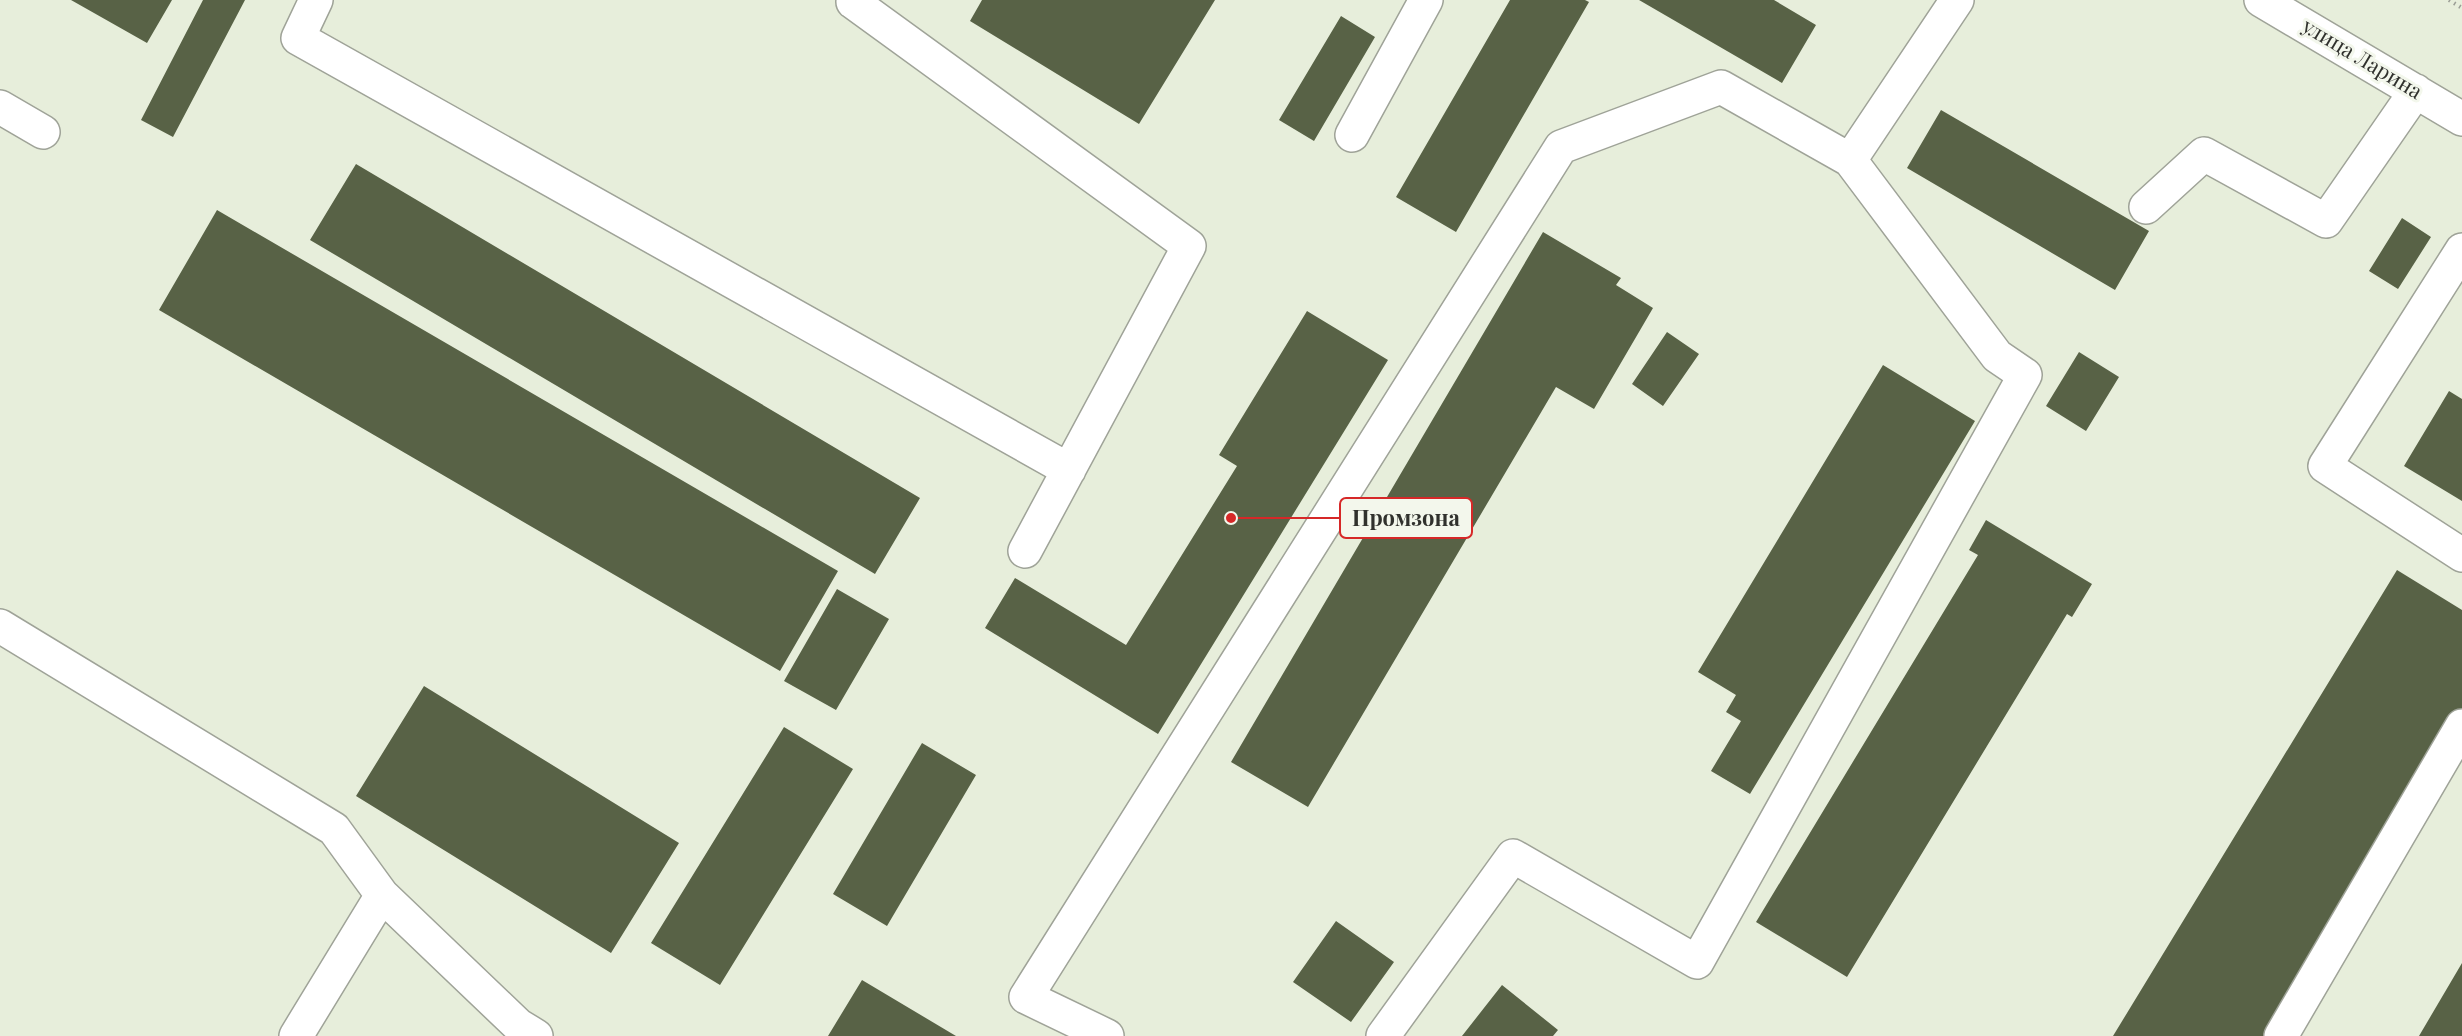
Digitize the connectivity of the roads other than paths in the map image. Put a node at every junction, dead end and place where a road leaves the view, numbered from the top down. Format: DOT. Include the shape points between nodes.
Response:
graph roads {
  1 [pos="316,0"];
  2 [pos="1426,0"];
  3 [pos="1957,0"];
  4 [pos="2261,0"];
  5 [pos="852,1"];
  6 [pos="2416,92"];
  7 [pos="0,107"];
  8 [pos="2462,119"];
  9 [pos="43,132"];
  10 [pos="1352,135"];
  11 [pos="1850,160"];
  12 [pos="2146,207"];
  13 [pos="2462,250"];
  14 [pos="1069,470"];
  15 [pos="1025,551"];
  16 [pos="2462,555"];
  17 [pos="0,626"];
  18 [pos="2462,726"];
  19 [pos="382,895"];
  20 [pos="296,1036"];
  21 [pos="536,1036"];
  22 [pos="1107,1036"];
  23 [pos="1383,1036"];
  24 [pos="2281,1036"];
  1 -- 14 [label="street" via="298,38"];
  2 -- 10 [label="street"];
  3 -- 11 [label="street"];
  4 -- 6 [label="street, улица Ларина"];
  5 -- 14 [label="street" via="1189,246"];
  6 -- 8 [label="street, улица Ларина"];
  6 -- 12 [label="street" via="2326,221 2204,154"];
  7 -- 9 [label="street"];
  11 -- 22 [label="street" via="1722,87 1561,147 1026,997"];
  11 -- 23 [label="street" via="1997,356 2025,375 1696,962 1513,856"];
  13 -- 16 [label="street" via="2325,466"];
  14 -- 15 [label="street"];
  17 -- 19 [label="street" via="334,829"];
  18 -- 24 [label="street"];
  19 -- 20 [label="street"];
  19 -- 21 [label="street" via="518,1025"];
}
